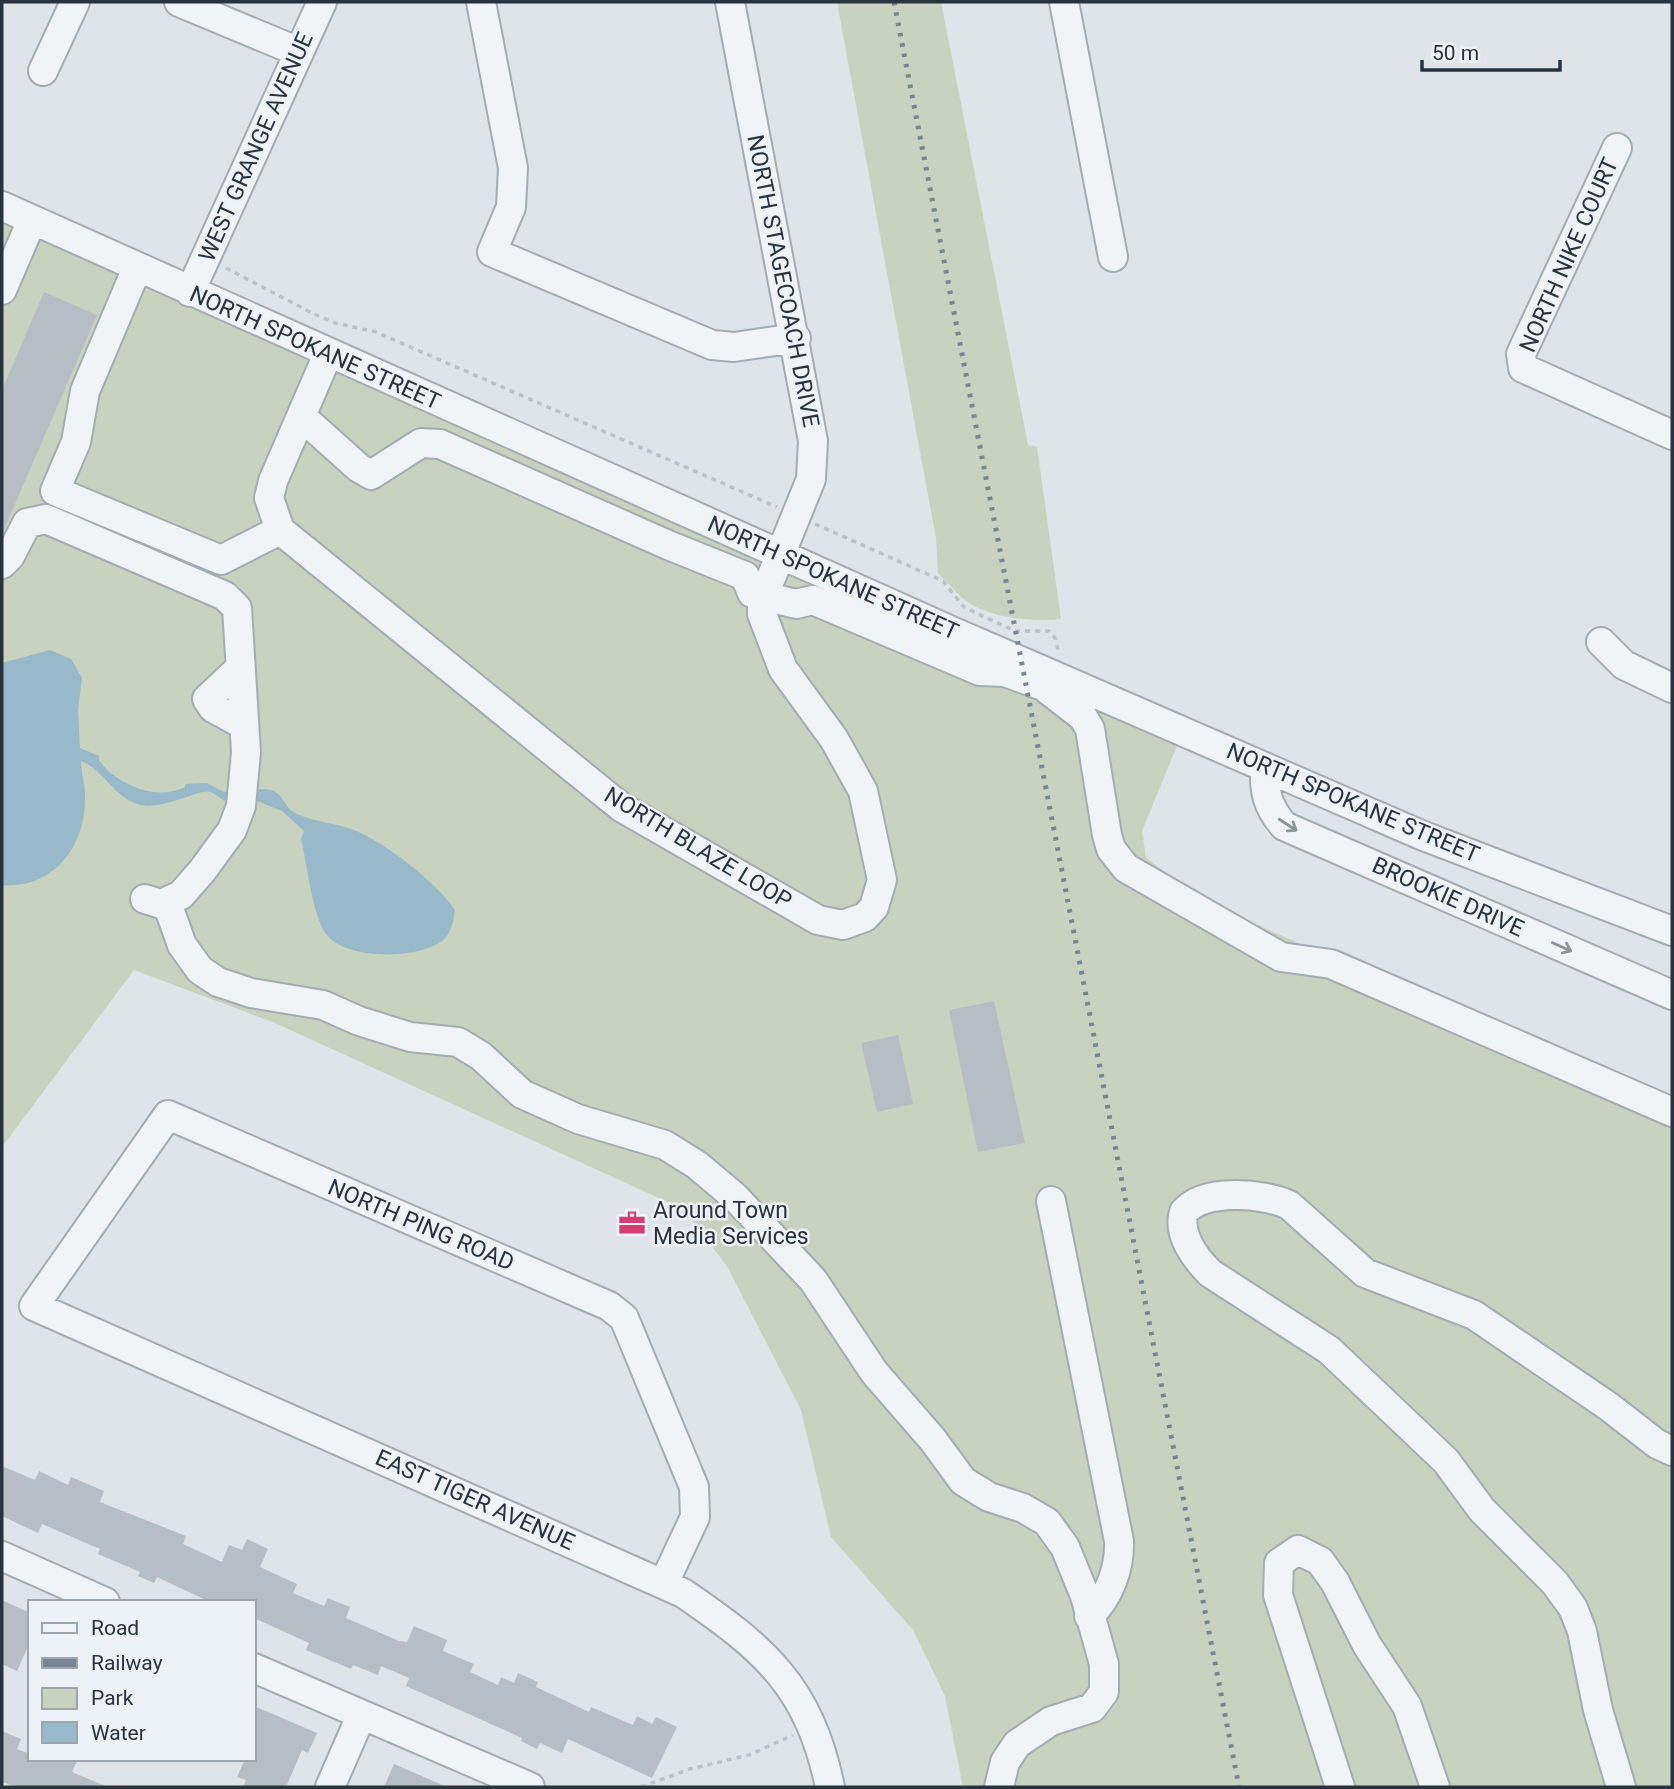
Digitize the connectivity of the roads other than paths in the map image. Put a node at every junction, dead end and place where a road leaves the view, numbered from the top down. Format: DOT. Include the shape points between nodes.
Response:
graph roads {
  1 [pos="75,2"];
  2 [pos="179,2"];
  3 [pos="321,2"];
  4 [pos="481,2"];
  5 [pos="730,2"];
  6 [pos="1064,2"];
  7 [pos="299,52"];
  8 [pos="43,71"];
  9 [pos="1617,148"];
  10 [pos="2,206"];
  11 [pos="32,220"];
  12 [pos="1113,257"];
  13 [pos="137,268"];
  14 [pos="2,290"];
  15 [pos="190,292"];
  16 [pos="796,338"];
  17 [pos="328,354"];
  18 [pos="302,416"];
  19 [pos="1672,435"];
  20 [pos="280,530"];
  21 [pos="782,556"];
  22 [pos="2,564"];
  23 [pos="764,596"];
  24 [pos="1601,642"];
  25 [pos="1672,688"];
  26 [pos="1265,767"];
  27 [pos="1672,931"];
  28 [pos="1672,995"];
  29 [pos="1672,1112"];
  30 [pos="1051,1201"];
  31 [pos="34,1307"];
  32 [pos="1672,1451"];
  33 [pos="2,1556"];
  34 [pos="664,1583"];
  35 [pos="101,1600"];
  36 [pos="1089,1616"];
  37 [pos="256,1669"];
  38 [pos="362,1716"];
  39 [pos="330,1787"];
  40 [pos="530,1787"];
  41 [pos="830,1787"];
  42 [pos="999,1787"];
  43 [pos="1340,1787"];
  44 [pos="1435,1787"];
  45 [pos="1620,1787"];
  1 -- 8 [label="street"];
  2 -- 7 [label="street"];
  3 -- 7 [label="street, WEST GRANGE AVENUE"];
  4 -- 16 [label="street" via="513,168 511,207 492,252 712,345 734,347"];
  5 -- 16 [label="street, NORTH STAGECOACH DRIVE"];
  6 -- 12 [label="street"];
  7 -- 15 [label="street, WEST GRANGE AVENUE"];
  9 -- 19 [label="street, NORTH NIKE COURT" via="1521,354 1523,368"];
  10 -- 11 [label="street, NORTH SPOKANE STREET"];
  11 -- 13 [label="street, NORTH SPOKANE STREET"];
  11 -- 14 [label="street"];
  13 -- 15 [label="street, NORTH SPOKANE STREET"];
  13 -- 20 [label="street" via="85,391 76,442 55,491 221,561"];
  15 -- 17 [label="street, NORTH SPOKANE STREET"];
  16 -- 21 [label="street, NORTH STAGECOACH DRIVE" via="813,441 811,479"];
  17 -- 18 [label="street"];
  17 -- 21 [label="street, NORTH SPOKANE STREET"];
  18 -- 20 [label="street" via="269,498"];
  18 -- 23 [label="street" via="371,475 408,449 432,441 745,576 752,593"];
  20 -- 23 [label="street, NORTH BLAZE LOOP" via="621,807 818,920 830,925 855,922 874,908 882,880 863,791 834,739 783,669 762,614"];
  21 -- 23 [label="street"];
  21 -- 26 [label="street, NORTH SPOKANE STREET"];
  22 -- 36 [label="street" via="27,523 46,519 225,596 237,608 246,775 236,821 196,879 156,901 200,970 218,982 251,993 323,1005 410,1037 458,1042 481,1056 522,1094 578,1119 665,1145 697,1165 735,1197 813,1280 874,1373 962,1481 989,1497 1036,1514 1055,1531 1080,1583"];
  23 -- 29 [label="street" via="796,604 813,600 980,671 1024,678 1057,695 1090,729 1111,849 1126,868 1177,900 1281,957 1340,968"];
  24 -- 25 [label="street" via="1624,666"];
  26 -- 27 [label="street, NORTH SPOKANE STREET" via="1421,835"];
  26 -- 28 [label="street, BROOKIE DRIVE, one-way" via="1264,792 1270,810 1284,826"];
  30 -- 36 [label="street" via="1118,1541 1114,1578"];
  31 -- 34 [label="street, EAST TIGER AVENUE"];
  31 -- 34 [label="street, NORTH PING ROAD" via="168,1115 609,1306 624,1318 694,1487 695,1517"];
  32 -- 45 [label="street" via="1474,1315 1365,1273 1289,1205 1274,1198 1231,1195 1202,1201 1184,1212 1184,1231 1198,1261 1329,1350 1446,1461 1482,1510 1561,1591 1582,1631"];
  33 -- 35 [label="street"];
  34 -- 41 [label="street, EAST TIGER AVENUE" via="741,1632 772,1661 800,1701 819,1741"];
  36 -- 42 [label="street" via="1104,1669 1100,1699 1092,1708 1041,1726 1017,1744 1005,1762"];
  37 -- 38 [label="street"];
  38 -- 39 [label="street"];
  38 -- 40 [label="street"];
  43 -- 44 [label="street" via="1278,1595 1279,1563 1298,1549 1320,1561 1335,1582 1374,1657 1407,1706"];
}
